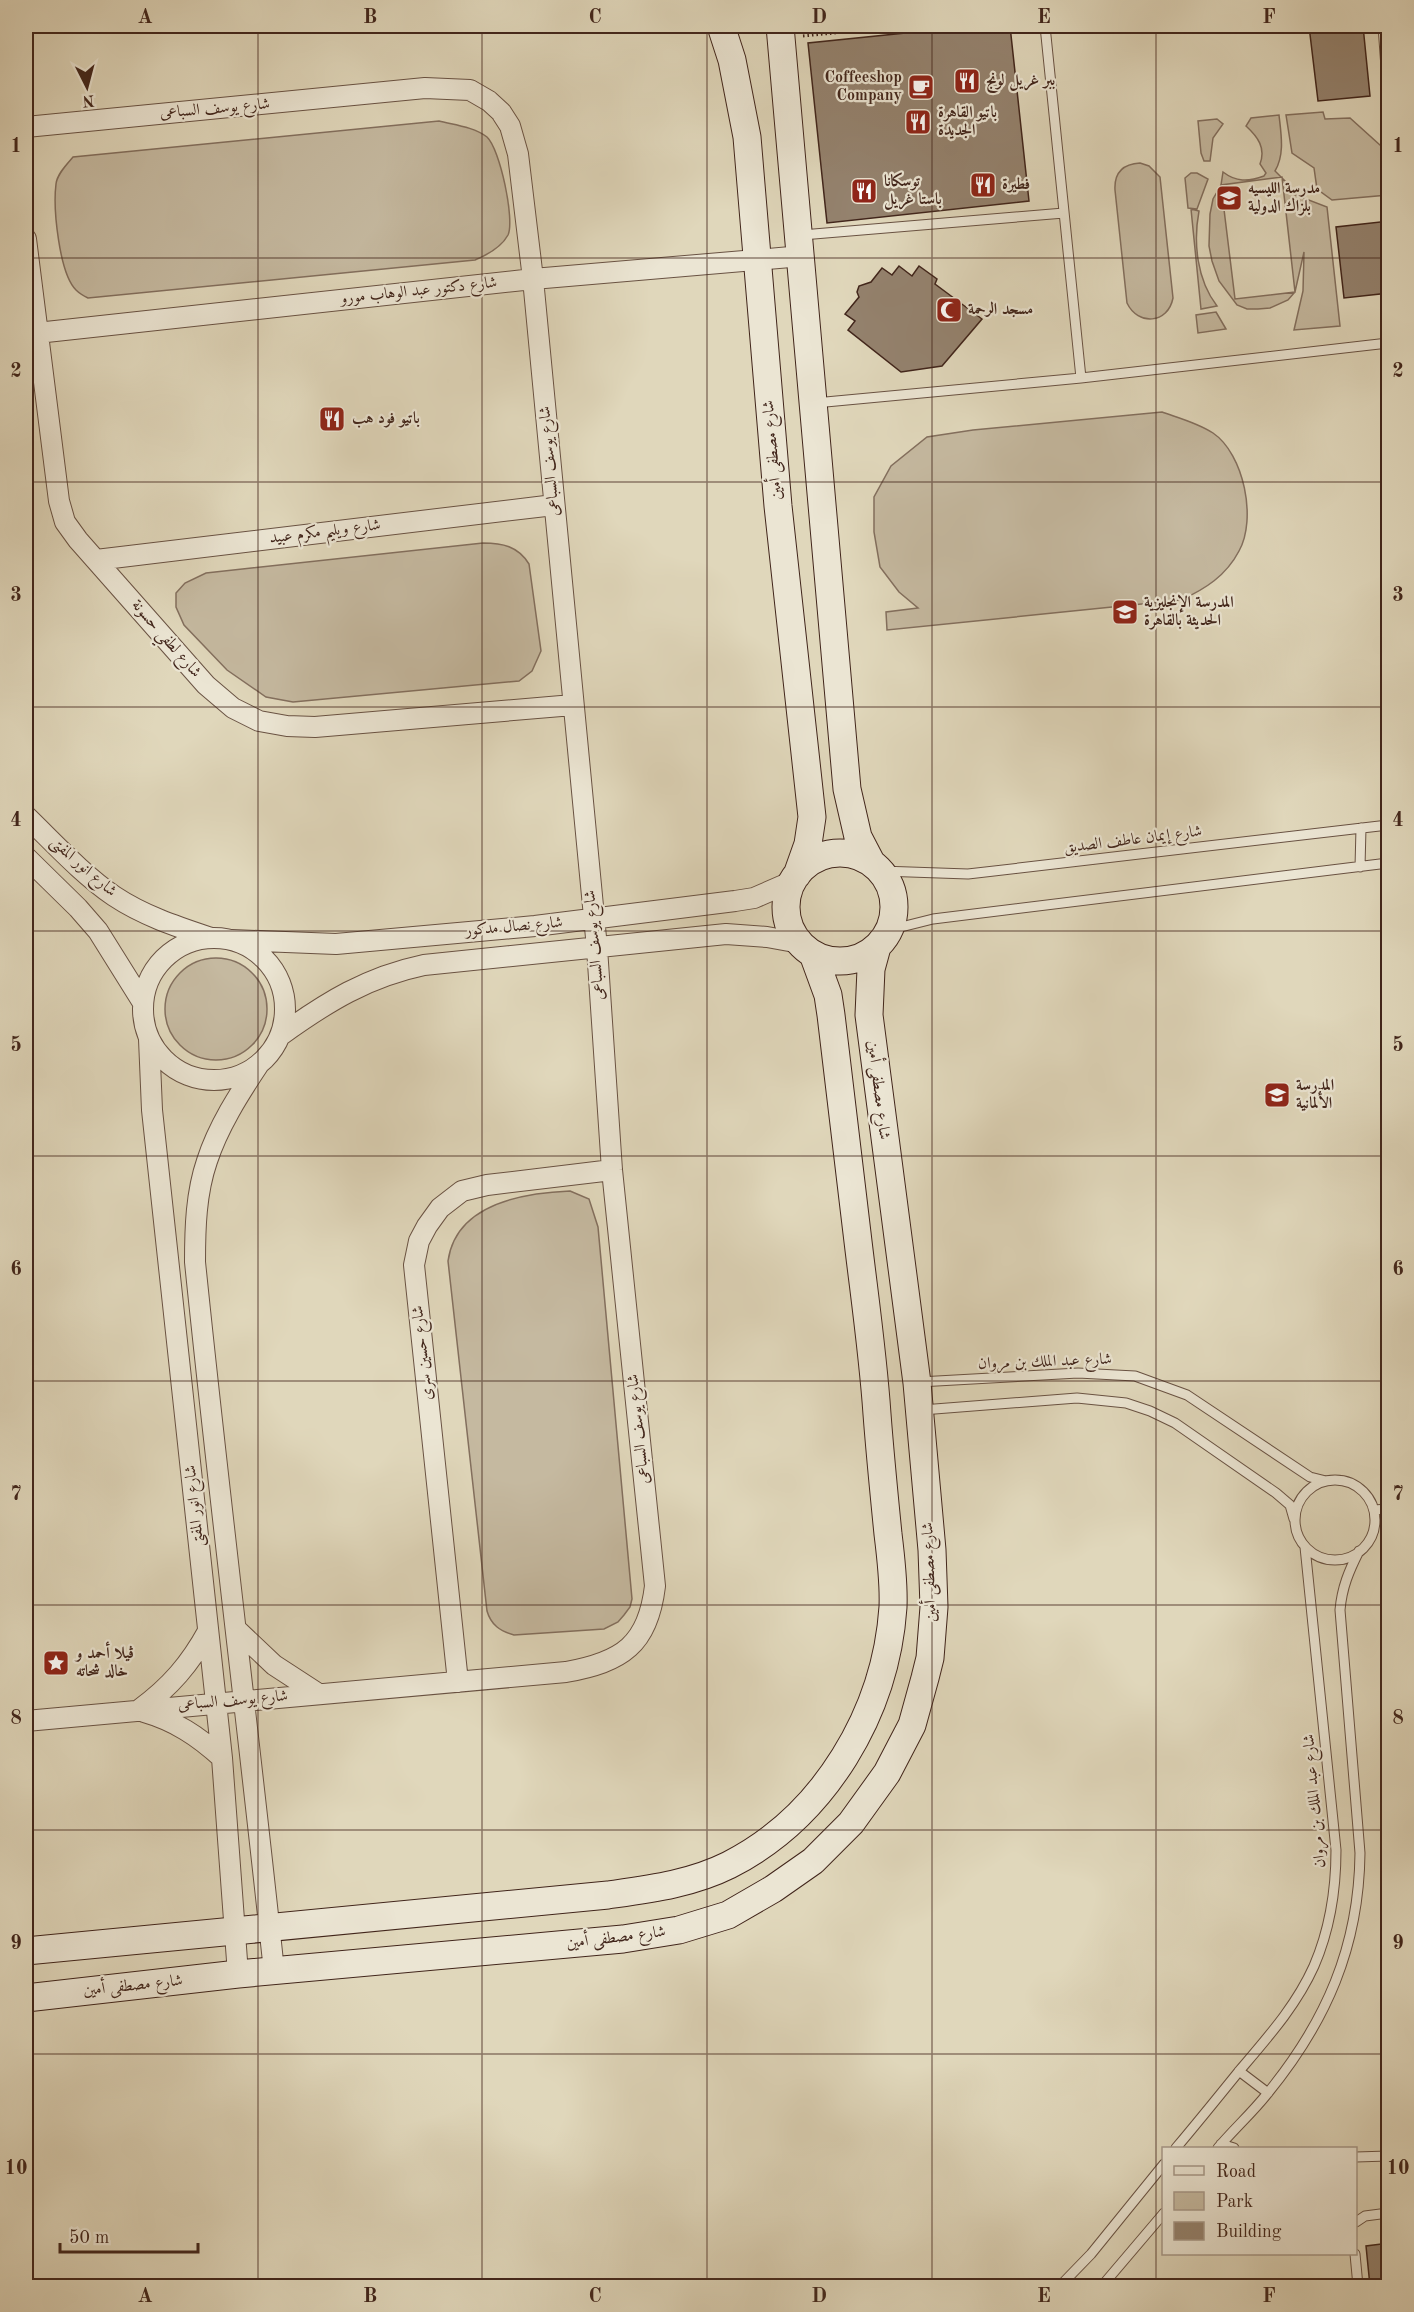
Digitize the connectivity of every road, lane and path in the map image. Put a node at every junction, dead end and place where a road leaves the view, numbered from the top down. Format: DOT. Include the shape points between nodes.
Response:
graph roads {
  1 [pos="721,26"];
  2 [pos="906,26"];
  3 [pos="1045,26"];
  4 [pos="1383,26"];
  5 [pos="781,32"];
  6 [pos="1389,95"];
  7 [pos="26,127"];
  8 [pos="1064,213"];
  9 [pos="26,239"];
  10 [pos="801,246"];
  11 [pos="756,260"];
  12 [pos="533,279"];
  13 [pos="37,333"];
  14 [pos="1389,343"];
  15 [pos="1081,378"];
  16 [pos="814,414"];
  17 [pos="772,428"];
  18 [pos="554,505"];
  19 [pos="96,560"];
  20 [pos="573,705"];
  21 [pos="26,816"];
  22 [pos="1389,825"];
  23 [pos="1361,828"];
  24 [pos="26,857"];
  25 [pos="1389,863"];
  26 [pos="876,866"];
  27 [pos="1360,867"];
  28 [pos="795,878"];
  29 [pos="593,919"];
  30 [pos="212,938"];
  31 [pos="883,939"];
  32 [pos="232,940"];
  33 [pos="597,948"];
  34 [pos="806,948"];
  35 [pos="143,1003"];
  36 [pos="280,1035"];
  37 [pos="149,1039"];
  38 [pos="259,1064"];
  39 [pos="612,1170"];
  40 [pos="917,1383"];
  41 [pos="876,1388"];
  42 [pos="920,1410"];
  43 [pos="877,1414"];
  44 [pos="1326,1480"];
  45 [pos="1389,1509"];
  46 [pos="1374,1510"];
  47 [pos="1294,1519"];
  48 [pos="1305,1547"];
  49 [pos="1359,1551"];
  50 [pos="237,1629"];
  51 [pos="208,1631"];
  52 [pos="458,1682"];
  53 [pos="317,1693"];
  54 [pos="244,1700"];
  55 [pos="216,1703"];
  56 [pos="139,1710"];
  57 [pos="26,1721"];
  58 [pos="222,1758"];
  59 [pos="269,1928"];
  60 [pos="234,1931"];
  61 [pos="26,1951"];
  62 [pos="274,1971"];
  63 [pos="238,1974"];
  64 [pos="26,1998"];
  65 [pos="1239,2071"];
  66 [pos="1268,2093"];
  67 [pos="1219,2146"];
  68 [pos="1177,2147"];
  69 [pos="1389,2156"];
  70 [pos="1357,2157"];
  71 [pos="1162,2166"];
  72 [pos="1389,2213"];
  73 [pos="1162,2214"];
  74 [pos="1357,2221"];
  75 [pos="1355,2255"];
  76 [pos="1060,2286"];
  77 [pos="1102,2286"];
  78 [pos="1358,2286"];
  1 -- 11 [label="street, شارع مصطفى أمين" via="735,69 747,137"];
  2 -- 5 [label="path"];
  3 -- 8 [label="lane"];
  4 -- 6 [label="lane"];
  5 -- 10 [label="street"];
  7 -- 12 [label="street, شارع يوسف السباعى" via="425,88 470,90 501,112 515,138"];
  8 -- 10 [label="lane"];
  8 -- 15 [label="lane"];
  9 -- 13 [label="street, شارع لطفي حسونة"];
  10 -- 11 [label="street, شارع دكتور عبد الوهاب مورو"];
  10 -- 16 [label="street"];
  11 -- 12 [label="street, شارع دكتور عبد الوهاب مورو"];
  11 -- 17 [label="street, شارع مصطفى أمين"];
  12 -- 13 [label="street, شارع دكتور عبد الوهاب مورو"];
  12 -- 18 [label="street, شارع يوسف السباعى"];
  13 -- 19 [label="street, شارع لطفي حسونة" via="59,501 65,522"];
  14 -- 15 [label="lane"];
  15 -- 16 [label="lane"];
  16 -- 17 [label="street"];
  16 -- 26 [label="street" via="847,789 858,837"];
  17 -- 28 [label="street, شارع مصطفى أمين" via="812,817 808,844"];
  18 -- 19 [label="street, شارع ويليم مكرم عبيد"];
  18 -- 20 [label="street, شارع يوسف السباعى"];
  19 -- 20 [label="street, شارع لطفي حسونة" via="206,685 233,708 259,721 315,727"];
  20 -- 29 [label="street, شارع يوسف السباعى"];
  21 -- 30 [label="street, شارع انور المفتى" via="115,896 153,917"];
  22 -- 23 [label="lane, شارع إيمان عاطف الصديق"];
  23 -- 26 [label="lane, شارع إيمان عاطف الصديق" via="968,874"];
  23 -- 27 [label="lane"];
  24 -- 35 [label="street, شارع انور المفتى" via="98,931"];
  25 -- 27 [label="lane"];
  26 -- 28 [label="street" via="852,854 831,854 812,861"];
  26 -- 31 [label="street" via="892,889 894,910"];
  27 -- 31 [label="lane" via="933,920"];
  28 -- 29 [label="street, شارع نصال مدكور" via="754,898"];
  28 -- 34 [label="street" via="787,897 786,913 791,929"];
  29 -- 32 [label="street, شارع نصال مدكور" via="336,944"];
  29 -- 33 [label="street, شارع يوسف السباعى"];
  30 -- 32 [label="street"];
  30 -- 35 [label="street" via="186,944 165,958 150,978"];
  31 -- 34 [label="street" via="857,958 835,960"];
  31 -- 40 [label="street, شارع مصطفى أمين" via="871,969 869,1015"];
  32 -- 36 [label="street" via="251,948 278,977 285,1016"];
  33 -- 34 [label="street, شارع نصال مدكور" via="726,934 767,937"];
  33 -- 36 [label="street, شارع نصال مدكور" via="398,971 337,997"];
  33 -- 39 [label="street, شارع يوسف السباعى"];
  34 -- 41 [label="street" via="828,995"];
  35 -- 37 [label="street"];
  36 -- 38 [label="street"];
  37 -- 38 [label="street" via="161,1057 198,1078 219,1080 240,1075"];
  37 -- 51 [label="street, شارع انور المفتى" via="152,1110"];
  38 -- 50 [label="street, شارع انور المفتى" via="236,1100 207,1161 195,1227 195,1262"];
  39 -- 52 [label="street, شارع حسين سرى" via="462,1191 440,1208 419,1241 414,1265"];
  39 -- 52 [label="street, شارع يوسف السباعى" via="655,1586 652,1611 641,1635 620,1655 597,1667"];
  40 -- 41 [label="street"];
  40 -- 42 [label="street, شارع مصطفى أمين"];
  40 -- 44 [label="lane, شارع عبد الملك بن مروان" via="1078,1373 1134,1376 1187,1395 1310,1477"];
  41 -- 43 [label="street"];
  42 -- 43 [label="street"];
  42 -- 47 [label="lane, شارع عبد الملك بن مروان" via="1077,1398 1126,1403 1175,1423 1276,1493 1290,1505"];
  42 -- 62 [label="street, شارع مصطفى أمين" via="932,1550 934,1607 930,1658 912,1725 887,1773 851,1823 813,1861 728,1915 679,1930 623,1939"];
  43 -- 59 [label="street" via="893,1605 889,1647 870,1711 851,1749 791,1821 730,1864 664,1887"];
  44 -- 46 [label="lane, شارع عبد الملك بن مروان" via="1344,1480 1360,1488"];
  44 -- 47 [label="lane" via="1300,1499"];
  45 -- 46 [label="lane"];
  46 -- 49 [label="lane" via="1373,1533"];
  47 -- 48 [label="lane, شارع عبد الملك بن مروان"];
  48 -- 49 [label="lane" via="1332,1560"];
  48 -- 65 [label="lane, شارع عبد الملك بن مروان" via="1336,1850 1334,1898 1319,1952 1297,1998"];
  49 -- 66 [label="lane" via="1346,1577 1340,1610 1360,1853 1357,1910 1332,1992 1304,2043"];
  50 -- 53 [label="street" via="274,1665"];
  50 -- 54 [label="street, شارع انور المفتى"];
  51 -- 55 [label="street, شارع انور المفتى"];
  51 -- 56 [label="street" via="179,1676"];
  52 -- 53 [label="street, شارع يوسف السباعى"];
  53 -- 54 [label="street, شارع يوسف السباعى"];
  54 -- 55 [label="street, شارع يوسف السباعى"];
  54 -- 59 [label="street, شارع انور المفتى"];
  55 -- 56 [label="street, شارع يوسف السباعى"];
  55 -- 58 [label="street, شارع انور المفتى"];
  56 -- 57 [label="street, شارع يوسف السباعى"];
  56 -- 58 [label="street" via="184,1728"];
  58 -- 60 [label="street, شارع انور المفتى"];
  59 -- 60 [label="street"];
  59 -- 62 [label="street, شارع انور المفتى"];
  60 -- 61 [label="street"];
  60 -- 63 [label="street, شارع انور المفتى"];
  62 -- 63 [label="street, شارع مصطفى أمين"];
  63 -- 64 [label="street, شارع مصطفى أمين"];
  65 -- 66 [label="lane"];
  65 -- 68 [label="lane, شارع عبد الملك بن مروان"];
  66 -- 67 [label="lane"];
  69 -- 70 [label="lane"];
  71 -- 76 [label="lane"];
  72 -- 74 [label="lane" via="1365,2216"];
  73 -- 77 [label="lane"];
  75 -- 78 [label="lane"];
}
